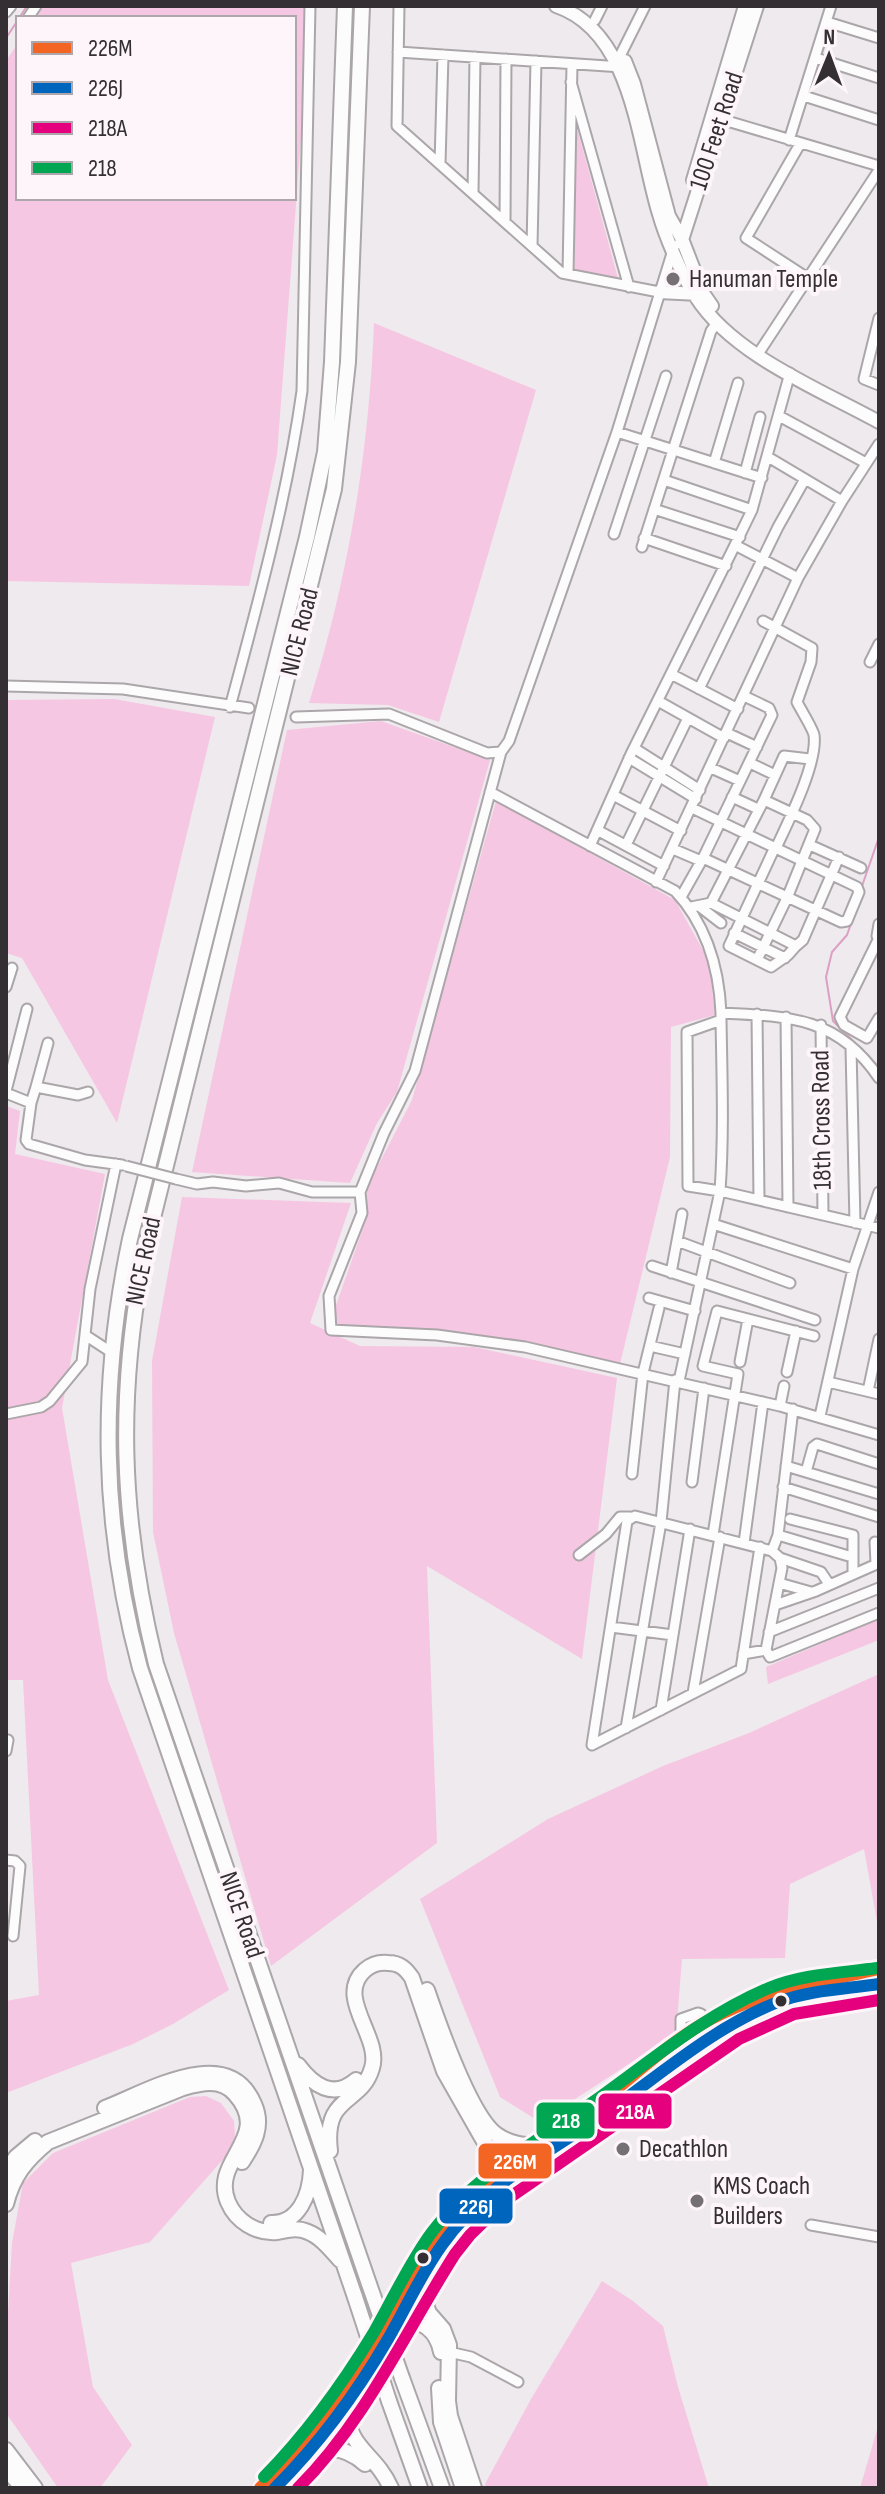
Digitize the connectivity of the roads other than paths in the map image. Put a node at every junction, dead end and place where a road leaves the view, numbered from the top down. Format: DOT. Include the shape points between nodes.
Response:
graph roads {
  1 [pos="11,6"];
  2 [pos="310,6"];
  3 [pos="345,6"];
  4 [pos="362,6"];
  5 [pos="399,6"];
  6 [pos="556,6"];
  7 [pos="575,6"];
  8 [pos="602,6"];
  9 [pos="645,6"];
  10 [pos="745,6"];
  11 [pos="757,6"];
  12 [pos="831,6"];
  13 [pos="6,12"];
  14 [pos="595,20"];
  15 [pos="827,22"];
  16 [pos="879,38"];
  17 [pos="398,52"];
  18 [pos="443,55"];
  19 [pos="475,57"];
  20 [pos="816,58"];
  21 [pos="506,59"];
  22 [pos="536,61"];
  23 [pos="621,62"];
  24 [pos="572,64"];
  25 [pos="879,78"];
  26 [pos="571,82"];
  27 [pos="804,96"];
  28 [pos="716,118"];
  29 [pos="879,120"];
  30 [pos="789,140"];
  31 [pos="800,144"];
  32 [pos="440,164"];
  33 [pos="879,168"];
  34 [pos="473,193"];
  35 [pos="505,221"];
  36 [pos="678,244"];
  37 [pos="532,246"];
  38 [pos="568,274"];
  39 [pos="809,279"];
  40 [pos="629,287"];
  41 [pos="659,292"];
  42 [pos="699,295"];
  43 [pos="879,318"];
  44 [pos="717,323"];
  45 [pos="760,351"];
  46 [pos="790,373"];
  47 [pos="666,376"];
  48 [pos="738,383"];
  49 [pos="879,385"];
  50 [pos="779,416"];
  51 [pos="879,416"];
  52 [pos="760,417"];
  53 [pos="879,422"];
  54 [pos="617,432"];
  55 [pos="644,441"];
  56 [pos="879,444"];
  57 [pos="673,451"];
  58 [pos="768,457"];
  59 [pos="714,463"];
  60 [pos="866,463"];
  61 [pos="745,473"];
  62 [pos="762,478"];
  63 [pos="805,479"];
  64 [pos="664,480"];
  65 [pos="842,501"];
  66 [pos="654,509"];
  67 [pos="752,510"];
  68 [pos="614,534"];
  69 [pos="738,541"];
  70 [pos="763,559"];
  71 [pos="726,566"];
  72 [pos="798,578"];
  73 [pos="763,621"];
  74 [pos="776,627"];
  75 [pos="879,644"];
  76 [pos="870,662"];
  77 [pos="671,674"];
  78 [pos="6,686"];
  79 [pos="699,689"];
  80 [pos="744,696"];
  81 [pos="658,701"];
  82 [pos="230,707"];
  83 [pos="249,708"];
  84 [pos="738,709"];
  85 [pos="296,717"];
  86 [pos="688,718"];
  87 [pos="726,735"];
  88 [pos="757,747"];
  89 [pos="501,752"];
  90 [pos="631,753"];
  91 [pos="810,759"];
  92 [pos="750,763"];
  93 [pos="711,768"];
  94 [pos="661,772"];
  95 [pos="775,775"];
  96 [pos="740,781"];
  97 [pos="490,792"];
  98 [pos="613,795"];
  99 [pos="732,797"];
  100 [pos="696,799"];
  101 [pos="761,805"];
  102 [pos="644,811"];
  103 [pos="793,813"];
  104 [pos="719,820"];
  105 [pos="597,830"];
  106 [pos="681,831"];
  107 [pos="747,833"];
  108 [pos="626,845"];
  109 [pos="810,845"];
  110 [pos="590,846"];
  111 [pos="776,848"];
  112 [pos="673,849"];
  113 [pos="839,857"];
  114 [pos="702,860"];
  115 [pos="803,861"];
  116 [pos="664,866"];
  117 [pos="861,868"];
  118 [pos="728,870"];
  119 [pos="831,875"];
  120 [pos="656,882"];
  121 [pos="758,885"];
  122 [pos="681,897"];
  123 [pos="787,898"];
  124 [pos="711,903"];
  125 [pos="695,907"];
  126 [pos="815,911"];
  127 [pos="740,919"];
  128 [pos="721,923"];
  129 [pos="879,924"];
  130 [pos="754,926"];
  131 [pos="734,933"];
  132 [pos="770,933"];
  133 [pos="879,938"];
  134 [pos="748,939"];
  135 [pos="796,946"];
  136 [pos="763,947"];
  137 [pos="741,952"];
  138 [pos="785,958"];
  139 [pos="757,960"];
  140 [pos="12,968"];
  141 [pos="6,987"];
  142 [pos="27,1009"];
  143 [pos="757,1014"];
  144 [pos="721,1016"];
  145 [pos="786,1017"];
  146 [pos="879,1018"];
  147 [pos="821,1025"];
  148 [pos="48,1043"];
  149 [pos="851,1048"];
  150 [pos="879,1078"];
  151 [pos="36,1087"];
  152 [pos="6,1092"];
  153 [pos="88,1092"];
  154 [pos="31,1103"];
  155 [pos="121,1165"];
  156 [pos="720,1191"];
  157 [pos="360,1192"];
  158 [pos="879,1192"];
  159 [pos="759,1200"];
  160 [pos="788,1207"];
  161 [pos="682,1214"];
  162 [pos="823,1215"];
  163 [pos="855,1223"];
  164 [pos="713,1224"];
  165 [pos="867,1225"];
  166 [pos="879,1228"];
  167 [pos="677,1241"];
  168 [pos="707,1252"];
  169 [pos="652,1266"];
  170 [pos="853,1269"];
  171 [pos="671,1273"];
  172 [pos="701,1282"];
  173 [pos="790,1283"];
  174 [pos="649,1298"];
  175 [pos="659,1308"];
  176 [pos="695,1311"];
  177 [pos="748,1319"];
  178 [pos="815,1320"];
  179 [pos="796,1331"];
  180 [pos="85,1335"];
  181 [pos="814,1336"];
  182 [pos="879,1339"];
  183 [pos="650,1346"];
  184 [pos="111,1352"];
  185 [pos="685,1354"];
  186 [pos="740,1362"];
  187 [pos="787,1372"];
  188 [pos="643,1373"];
  189 [pos="677,1380"];
  190 [pos="828,1382"];
  191 [pos="784,1386"];
  192 [pos="704,1388"];
  193 [pos="868,1391"];
  194 [pos="879,1394"];
  195 [pos="735,1395"];
  196 [pos="763,1402"];
  197 [pos="780,1406"];
  198 [pos="793,1409"];
  199 [pos="6,1414"];
  200 [pos="820,1416"];
  201 [pos="879,1435"];
  202 [pos="879,1464"];
  203 [pos="786,1466"];
  204 [pos="806,1472"];
  205 [pos="632,1474"];
  206 [pos="692,1482"];
  207 [pos="783,1487"];
  208 [pos="879,1494"];
  209 [pos="630,1517"];
  210 [pos="879,1517"];
  211 [pos="790,1519"];
  212 [pos="661,1522"];
  213 [pos="690,1529"];
  214 [pos="778,1535"];
  215 [pos="716,1536"];
  216 [pos="875,1542"];
  217 [pos="744,1543"];
  218 [pos="760,1547"];
  219 [pos="579,1555"];
  220 [pos="776,1555"];
  221 [pos="852,1557"];
  222 [pos="878,1564"];
  223 [pos="853,1573"];
  224 [pos="779,1583"];
  225 [pos="829,1584"];
  226 [pos="879,1588"];
  227 [pos="811,1592"];
  228 [pos="775,1605"];
  229 [pos="879,1613"];
  230 [pos="611,1627"];
  231 [pos="642,1631"];
  232 [pos="769,1632"];
  233 [pos="673,1635"];
  234 [pos="766,1650"];
  235 [pos="743,1654"];
  236 [pos="693,1693"];
  237 [pos="661,1710"];
  238 [pos="626,1728"];
  239 [pos="8,1740"];
  240 [pos="6,1751"];
  241 [pos="6,1860"];
  242 [pos="13,1936"];
  243 [pos="879,1969"];
  244 [pos="879,1984"];
  245 [pos="699,2026"];
  246 [pos="699,2044"];
  247 [pos="290,2055"];
  248 [pos="540,2150"];
  249 [pos="311,2168"];
  250 [pos="6,2172"];
  251 [pos="333,2175"];
  252 [pos="480,2188"];
  253 [pos="6,2204"];
  254 [pos="811,2225"];
  255 [pos="879,2237"];
  256 [pos="345,2267"];
  257 [pos="421,2281"];
  258 [pos="399,2320"];
  259 [pos="449,2352"];
  260 [pos="518,2382"];
  261 [pos="348,2402"];
  262 [pos="6,2450"];
  263 [pos="303,2461"];
  264 [pos="6,2469"];
  265 [pos="23,2488"];
  266 [pos="35,2488"];
  267 [pos="260,2488"];
  268 [pos="275,2488"];
  269 [pos="381,2488"];
  270 [pos="391,2488"];
  271 [pos="420,2488"];
  272 [pos="442,2488"];
  273 [pos="463,2488"];
  274 [pos="474,2488"];
  1 -- 13 [label="street"];
  2 -- 82 [label="street" via="302,391 281,509"];
  3 -- 184 [label="highway, NICE Road" via="325,452 130,1239"];
  4 -- 247 [label="highway, NICE Road" via="348,362 334,489 147,1242 126,1374 128,1506 148,1631"];
  5 -- 17 [label="street"];
  6 -- 23 [label="main road" via="583,20"];
  7 -- 14 [label="main road"];
  8 -- 14 [label="street"];
  9 -- 23 [label="street"];
  10 -- 28 [label="main road, 100 Feet Road"];
  11 -- 28 [label="main road, 100 Feet Road"];
  12 -- 15 [label="street"];
  14 -- 23 [label="main road"];
  15 -- 16 [label="street"];
  15 -- 20 [label="street"];
  17 -- 18 [label="street"];
  17 -- 32 [label="street" via="397,126"];
  18 -- 19 [label="street"];
  18 -- 32 [label="street"];
  19 -- 21 [label="street"];
  19 -- 34 [label="street"];
  20 -- 25 [label="street"];
  20 -- 27 [label="street"];
  21 -- 22 [label="street"];
  21 -- 35 [label="street"];
  22 -- 24 [label="street"];
  22 -- 37 [label="street"];
  23 -- 24 [label="street"];
  23 -- 36 [label="main road" via="659,217"];
  24 -- 26 [label="street"];
  26 -- 38 [label="street"];
  26 -- 40 [label="street"];
  27 -- 29 [label="street"];
  27 -- 30 [label="street"];
  28 -- 30 [label="street"];
  28 -- 36 [label="main road, 100 Feet Road"];
  30 -- 31 [label="street"];
  31 -- 33 [label="street"];
  31 -- 39 [label="street" via="746,238"];
  32 -- 34 [label="street"];
  33 -- 39 [label="street"];
  34 -- 35 [label="street"];
  35 -- 37 [label="street"];
  36 -- 41 [label="street"];
  36 -- 42 [label="main road"];
  37 -- 38 [label="street"];
  38 -- 40 [label="street"];
  39 -- 45 [label="street"];
  40 -- 41 [label="street"];
  41 -- 42 [label="main road"];
  41 -- 54 [label="street"];
  42 -- 44 [label="main road"];
  42 -- 45 [label="main road" via="735,334"];
  43 -- 49 [label="street" via="864,379"];
  44 -- 46 [label="main road" via="757,356"];
  44 -- 57 [label="street"];
  45 -- 51 [label="main road"];
  46 -- 50 [label="street"];
  46 -- 53 [label="main road"];
  47 -- 55 [label="street"];
  48 -- 59 [label="street"];
  50 -- 58 [label="street"];
  50 -- 60 [label="street"];
  52 -- 61 [label="street"];
  54 -- 55 [label="street"];
  54 -- 89 [label="street"];
  55 -- 57 [label="street"];
  55 -- 68 [label="street"];
  56 -- 60 [label="street"];
  57 -- 59 [label="street"];
  57 -- 64 [label="street"];
  58 -- 62 [label="street"];
  58 -- 63 [label="street"];
  59 -- 61 [label="street"];
  60 -- 65 [label="street"];
  61 -- 62 [label="street"];
  62 -- 67 [label="street"];
  63 -- 65 [label="street"];
  63 -- 70 [label="street"];
  64 -- 66 [label="street"];
  64 -- 67 [label="street"];
  65 -- 72 [label="street"];
  66 -- 69 [label="street"];
  66 -- 71 [label="street" via="643,543"];
  67 -- 69 [label="street"];
  69 -- 70 [label="street"];
  69 -- 71 [label="street"];
  70 -- 72 [label="street"];
  70 -- 79 [label="street"];
  71 -- 77 [label="street"];
  72 -- 74 [label="street"];
  73 -- 74 [label="street"];
  74 -- 80 [label="street"];
  74 -- 91 [label="street" via="812,648 797,702 814,734"];
  75 -- 76 [label="street"];
  77 -- 79 [label="street"];
  77 -- 81 [label="street"];
  78 -- 82 [label="street" via="123,689"];
  79 -- 84 [label="street"];
  80 -- 84 [label="street"];
  80 -- 88 [label="street" via="772,711"];
  81 -- 86 [label="street"];
  81 -- 90 [label="street"];
  82 -- 83 [label="street"];
  84 -- 87 [label="street"];
  85 -- 89 [label="street" via="389,714 487,753"];
  86 -- 87 [label="street"];
  86 -- 94 [label="street"];
  87 -- 88 [label="street"];
  87 -- 93 [label="street"];
  88 -- 92 [label="street"];
  89 -- 97 [label="street"];
  90 -- 94 [label="street"];
  90 -- 98 [label="street"];
  91 -- 95 [label="street" via="784,756"];
  91 -- 103 [label="street"];
  92 -- 95 [label="street"];
  92 -- 96 [label="street"];
  93 -- 96 [label="street"];
  93 -- 100 [label="street"];
  94 -- 100 [label="street"];
  94 -- 102 [label="street"];
  95 -- 101 [label="street"];
  96 -- 99 [label="street"];
  97 -- 110 [label="street"];
  97 -- 157 [label="street" via="415,1071"];
  98 -- 102 [label="street"];
  98 -- 105 [label="street"];
  99 -- 101 [label="street"];
  99 -- 104 [label="street"];
  100 -- 104 [label="street"];
  100 -- 106 [label="street"];
  101 -- 103 [label="street"];
  101 -- 107 [label="street"];
  102 -- 106 [label="street"];
  102 -- 108 [label="street"];
  103 -- 109 [label="street" via="813,827"];
  103 -- 111 [label="street"];
  104 -- 107 [label="street"];
  104 -- 114 [label="street"];
  105 -- 108 [label="street"];
  105 -- 110 [label="street"];
  106 -- 112 [label="street"];
  107 -- 111 [label="street"];
  107 -- 118 [label="street"];
  108 -- 116 [label="street"];
  109 -- 113 [label="street"];
  109 -- 115 [label="street"];
  110 -- 120 [label="street"];
  111 -- 115 [label="street"];
  111 -- 121 [label="street"];
  112 -- 114 [label="street"];
  112 -- 116 [label="street"];
  113 -- 117 [label="street"];
  113 -- 119 [label="street"];
  114 -- 118 [label="street"];
  114 -- 122 [label="street"];
  115 -- 119 [label="street"];
  115 -- 123 [label="street"];
  116 -- 120 [label="street"];
  118 -- 121 [label="street"];
  118 -- 124 [label="street"];
  119 -- 126 [label="street"];
  119 -- 126 [label="street" via="859,889 847,921"];
  120 -- 122 [label="street"];
  121 -- 123 [label="street"];
  121 -- 127 [label="street"];
  122 -- 125 [label="street"];
  123 -- 126 [label="street"];
  123 -- 132 [label="street"];
  124 -- 125 [label="street"];
  124 -- 127 [label="street"];
  125 -- 128 [label="street"];
  125 -- 144 [label="street" via="715,961"];
  126 -- 135 [label="street"];
  127 -- 130 [label="street"];
  127 -- 131 [label="street"];
  129 -- 133 [label="street"];
  130 -- 132 [label="street"];
  130 -- 134 [label="street"];
  131 -- 134 [label="street"];
  131 -- 137 [label="street" via="729,946"];
  132 -- 135 [label="street"];
  132 -- 136 [label="street"];
  133 -- 146 [label="street" via="840,1017 867,1038"];
  134 -- 136 [label="street"];
  134 -- 137 [label="street"];
  135 -- 138 [label="street"];
  136 -- 138 [label="street"];
  136 -- 139 [label="street"];
  137 -- 139 [label="street"];
  138 -- 139 [label="street" via="771,967"];
  140 -- 141 [label="street"];
  142 -- 152 [label="street"];
  143 -- 144 [label="street"];
  143 -- 145 [label="street"];
  143 -- 159 [label="street"];
  144 -- 156 [label="street"];
  144 -- 156 [label="street" via="687,1032 688,1186"];
  145 -- 147 [label="street"];
  145 -- 160 [label="street"];
  147 -- 149 [label="street"];
  147 -- 162 [label="street, 18th Cross Road"];
  148 -- 151 [label="street"];
  149 -- 150 [label="street"];
  149 -- 163 [label="street"];
  151 -- 153 [label="street"];
  151 -- 154 [label="street"];
  152 -- 154 [label="street"];
  154 -- 155 [label="street" via="29,1144"];
  155 -- 157 [label="street, bridge" via="197,1184 279,1183 312,1192"];
  155 -- 180 [label="street" via="90,1289"];
  156 -- 159 [label="street"];
  156 -- 164 [label="street"];
  157 -- 188 [label="street" via="362,1213 329,1296 331,1330 437,1335 525,1347"];
  158 -- 165 [label="street"];
  159 -- 160 [label="street"];
  160 -- 162 [label="street"];
  161 -- 167 [label="street"];
  162 -- 163 [label="street"];
  163 -- 165 [label="street"];
  164 -- 168 [label="street"];
  164 -- 170 [label="street"];
  165 -- 166 [label="street"];
  165 -- 170 [label="street"];
  167 -- 168 [label="street"];
  167 -- 171 [label="street"];
  168 -- 172 [label="street"];
  168 -- 173 [label="street"];
  169 -- 171 [label="street"];
  170 -- 190 [label="street"];
  171 -- 172 [label="street"];
  172 -- 176 [label="street"];
  172 -- 178 [label="street"];
  174 -- 176 [label="street"];
  175 -- 183 [label="street"];
  176 -- 185 [label="street"];
  177 -- 179 [label="street"];
  177 -- 186 [label="street"];
  177 -- 195 [label="street" via="717,1311 703,1366 738,1374"];
  179 -- 181 [label="street"];
  179 -- 187 [label="street"];
  180 -- 184 [label="street"];
  180 -- 199 [label="street" via="82,1362 50,1401"];
  182 -- 193 [label="street"];
  183 -- 185 [label="street"];
  183 -- 188 [label="street"];
  184 -- 249 [label="highway, NICE Road" via="107,1466 121,1591 150,1701"];
  185 -- 189 [label="street"];
  188 -- 189 [label="street"];
  188 -- 205 [label="street"];
  189 -- 192 [label="street"];
  189 -- 212 [label="street"];
  190 -- 193 [label="street"];
  190 -- 200 [label="street"];
  191 -- 197 [label="street"];
  192 -- 195 [label="street"];
  192 -- 206 [label="street"];
  193 -- 194 [label="street"];
  195 -- 196 [label="street"];
  195 -- 215 [label="street"];
  196 -- 197 [label="street"];
  196 -- 217 [label="street"];
  197 -- 198 [label="street"];
  198 -- 200 [label="street"];
  198 -- 203 [label="street"];
  200 -- 201 [label="street"];
  202 -- 204 [label="street" via="817,1444"];
  203 -- 204 [label="street"];
  203 -- 207 [label="street"];
  204 -- 208 [label="street"];
  207 -- 210 [label="street"];
  207 -- 214 [label="street"];
  209 -- 212 [label="street"];
  209 -- 219 [label="street" via="620,1517"];
  209 -- 230 [label="street"];
  211 -- 221 [label="street" via="853,1535"];
  212 -- 213 [label="street"];
  212 -- 231 [label="street"];
  213 -- 215 [label="street"];
  213 -- 233 [label="street"];
  214 -- 220 [label="street"];
  214 -- 221 [label="street"];
  215 -- 217 [label="street"];
  215 -- 236 [label="street"];
  216 -- 222 [label="street"];
  217 -- 218 [label="street"];
  218 -- 220 [label="street"];
  218 -- 235 [label="street"];
  220 -- 224 [label="street" via="782,1568"];
  220 -- 225 [label="street" via="821,1572"];
  221 -- 223 [label="street"];
  222 -- 223 [label="street"];
  223 -- 225 [label="street"];
  224 -- 227 [label="street"];
  224 -- 228 [label="street"];
  225 -- 227 [label="street"];
  226 -- 232 [label="street"];
  227 -- 228 [label="street"];
  228 -- 232 [label="street"];
  229 -- 234 [label="street" via="774,1657"];
  230 -- 231 [label="street"];
  230 -- 238 [label="street" via="592,1745"];
  231 -- 233 [label="street"];
  231 -- 238 [label="street"];
  232 -- 234 [label="street"];
  233 -- 237 [label="street"];
  234 -- 235 [label="street"];
  235 -- 236 [label="street" via="741,1669"];
  236 -- 237 [label="street"];
  237 -- 238 [label="street"];
  239 -- 240 [label="street"];
  241 -- 242 [label="street" via="20,1866"];
  243 -- 245 [label="highway" via="776,1992"];
  244 -- 246 [label="highway" via="785,2000 734,2021"];
  245 -- 246 [label="highway"];
  245 -- 248 [label="highway"];
  246 -- 248 [label="highway" via="635,2092"];
  247 -- 248 [label="highway" via="322,2088 335,2091 354,2083 365,2055 345,1997 349,1976 374,1955 405,1957 421,1975 446,2046 489,2128 507,2141"];
  247 -- 251 [label="highway, NICE Road"];
  248 -- 252 [label="highway"];
  248 -- 257 [label="highway" via="476,2203"];
  249 -- 250 [label="highway" via="302,2206 292,2217 279,2224 263,2223 247,2214 233,2186 236,2171 254,2145 257,2112 240,2085 211,2073 181,2078 65,2124 31,2143"];
  249 -- 256 [label="highway, NICE Road"];
  251 -- 252 [label="highway" via="331,2120 340,2104 364,2084 374,2058 354,1988 362,1972 385,1962 401,1966 412,1978 444,2071 481,2133 487,2162"];
  251 -- 272 [label="highway, NICE Road, bridge"];
  252 -- 267 [label="highway" via="435,2240 315,2433"];
  253 -- 256 [label="highway" via="18,2171 48,2142 183,2088 217,2083 231,2089 249,2117 242,2147 226,2171 224,2188 234,2212 258,2230 308,2232"];
  254 -- 255 [label="street"];
  256 -- 271 [label="highway, NICE Road, bridge"];
  257 -- 258 [label="highway"];
  257 -- 259 [label="highway" via="429,2313 443,2329"];
  258 -- 261 [label="highway"];
  258 -- 273 [label="highway" via="422,2324 439,2341 439,2410"];
  259 -- 260 [label="street" via="471,2357"];
  259 -- 274 [label="highway" via="450,2416"];
  261 -- 263 [label="highway"];
  261 -- 270 [label="highway" via="351,2436"];
  262 -- 266 [label="highway"];
  263 -- 268 [label="highway"];
  263 -- 269 [label="highway" via="319,2450 343,2450 366,2465"];
  264 -- 265 [label="highway"];
}
